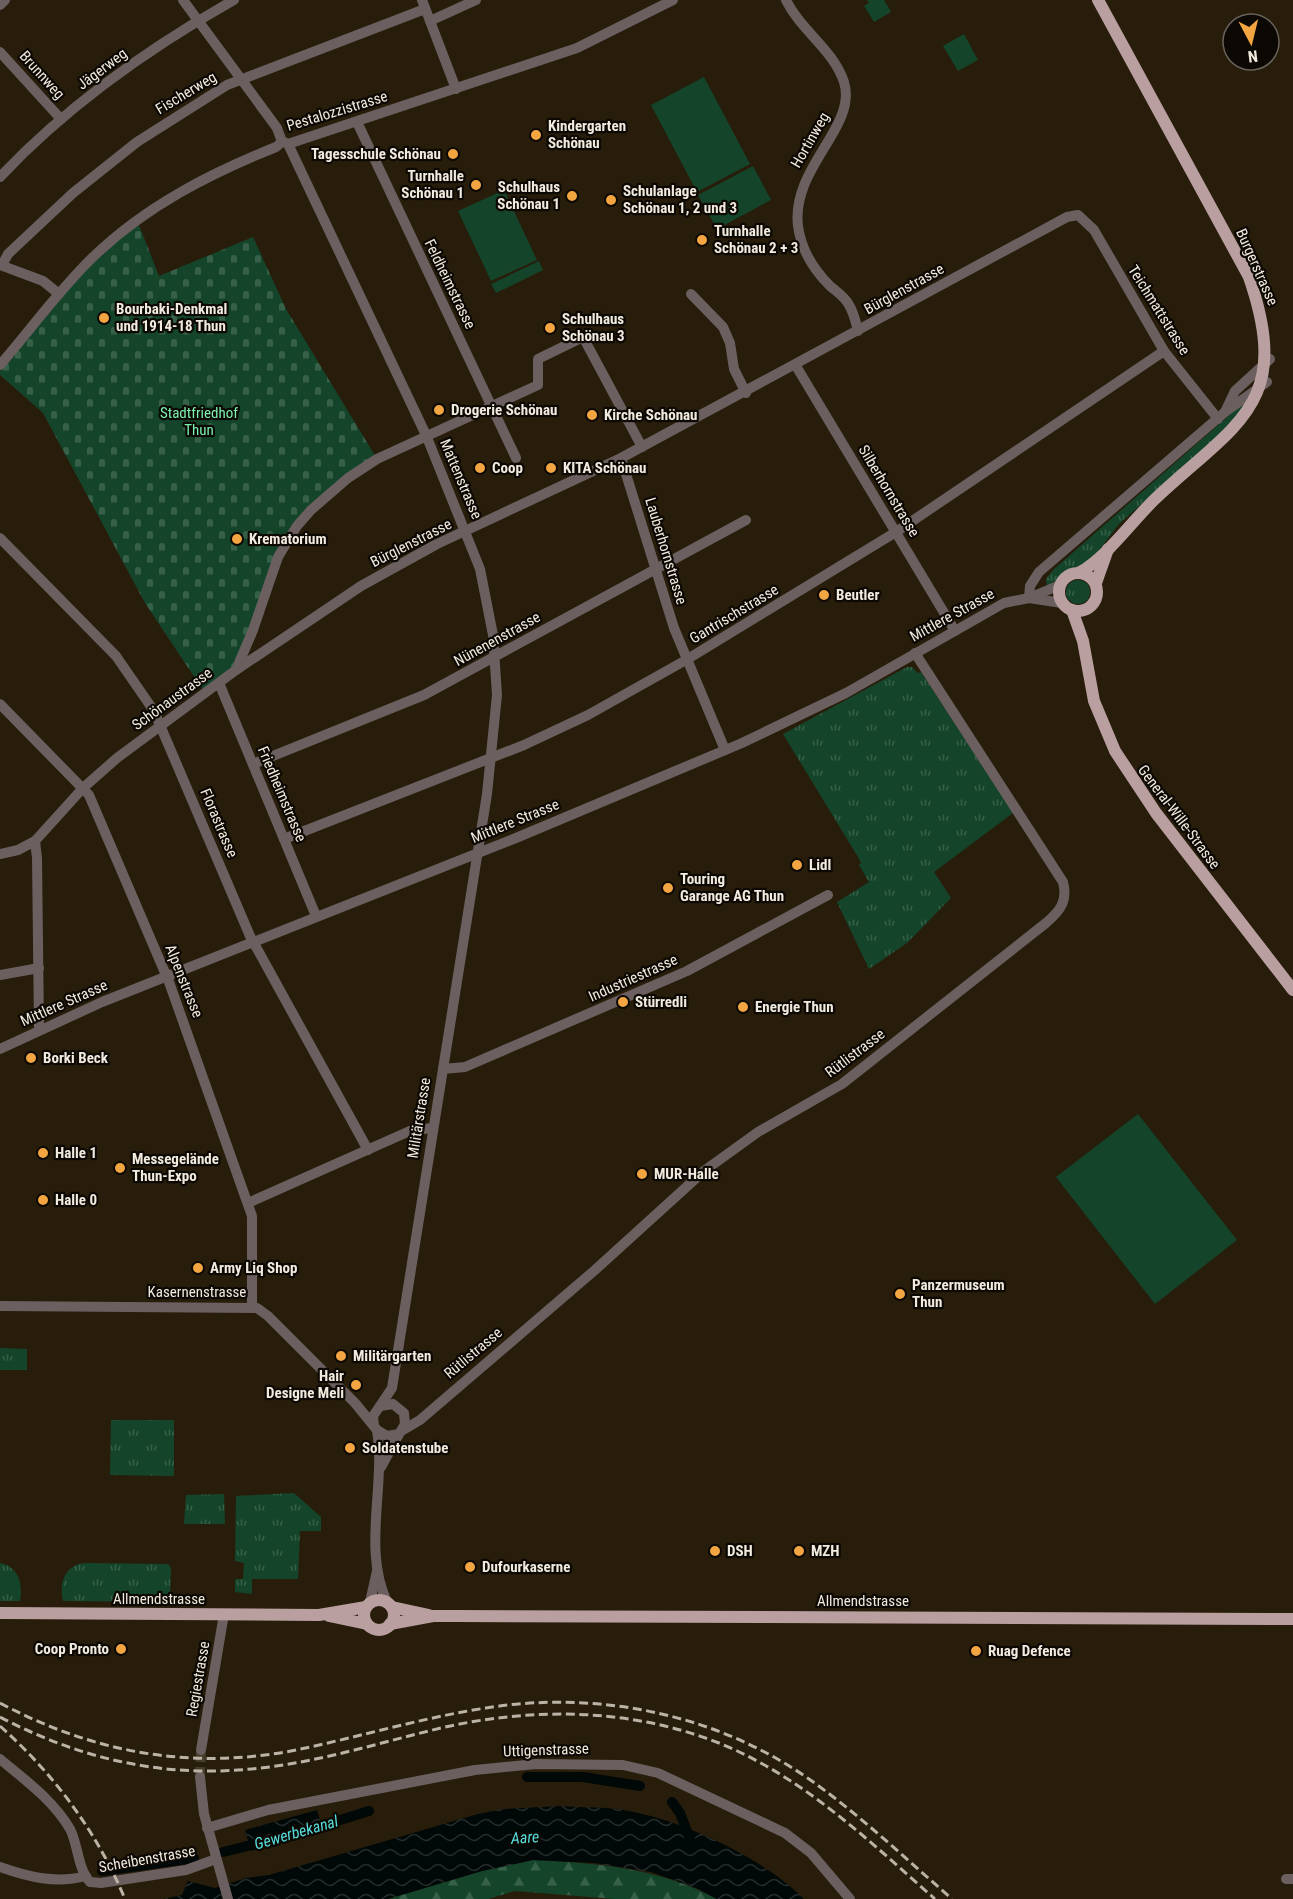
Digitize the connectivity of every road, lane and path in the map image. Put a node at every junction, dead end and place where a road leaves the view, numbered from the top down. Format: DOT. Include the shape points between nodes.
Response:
graph roads {
  1 [pos="5,0"];
  2 [pos="183,0"];
  3 [pos="234,0"];
  4 [pos="476,0"];
  5 [pos="673,0"];
  6 [pos="786,0"];
  7 [pos="1098,0"];
  8 [pos="424,4"];
  9 [pos="0,5"];
  10 [pos="198,21"];
  11 [pos="430,21"];
  12 [pos="0,52"];
  13 [pos="242,80"];
  14 [pos="456,89"];
  15 [pos="60,118"];
  16 [pos="357,122"];
  17 [pos="285,143"];
  18 [pos="0,177"];
  19 [pos="1078,215"];
  20 [pos="1,265"];
  21 [pos="59,294"];
  22 [pos="691,294"];
  23 [pos="858,331"];
  24 [pos="1164,351"];
  25 [pos="1270,359"];
  26 [pos="0,365"];
  27 [pos="796,366"];
  28 [pos="1267,382"];
  29 [pos="746,393"];
  30 [pos="490,406"];
  31 [pos="1222,415"];
  32 [pos="426,435"];
  33 [pos="642,447"];
  34 [pos="516,458"];
  35 [pos="621,458"];
  36 [pos="746,520"];
  37 [pos="467,532"];
  38 [pos="896,532"];
  39 [pos="0,538"];
  40 [pos="1109,548"];
  41 [pos="655,568"];
  42 [pos="1080,572"];
  43 [pos="1096,583"];
  44 [pos="1060,585"];
  45 [pos="1029,598"];
  46 [pos="1067,607"];
  47 [pos="1088,609"];
  48 [pos="955,631"];
  49 [pos="252,633"];
  50 [pos="1083,641"];
  51 [pos="266,650"];
  52 [pos="915,653"];
  53 [pos="495,658"];
  54 [pos="686,660"];
  55 [pos="236,670"];
  56 [pos="219,683"];
  57 [pos="0,704"];
  58 [pos="162,726"];
  59 [pos="725,750"];
  60 [pos="491,758"];
  61 [pos="253,764"];
  62 [pos="83,788"];
  63 [pos="284,839"];
  64 [pos="35,841"];
  65 [pos="477,853"];
  66 [pos="0,854"];
  67 [pos="828,895"];
  68 [pos="316,916"];
  69 [pos="253,941"];
  70 [pos="39,968"];
  71 [pos="0,975"];
  72 [pos="167,976"];
  73 [pos="1293,990"];
  74 [pos="39,1029"];
  75 [pos="0,1048"];
  76 [pos="443,1070"];
  77 [pos="434,1128"];
  78 [pos="368,1150"];
  79 [pos="248,1203"];
  80 [pos="0,1306"];
  81 [pos="252,1307"];
  82 [pos="392,1388"];
  83 [pos="355,1403"];
  84 [pos="379,1407"];
  85 [pos="401,1408"];
  86 [pos="432,1408"];
  87 [pos="375,1428"];
  88 [pos="401,1432"];
  89 [pos="381,1467"];
  90 [pos="377,1571"];
  91 [pos="389,1604"];
  92 [pos="368,1605"];
  93 [pos="0,1613"];
  94 [pos="225,1614"];
  95 [pos="319,1615"];
  96 [pos="433,1616"];
  97 [pos="1293,1619"];
  98 [pos="367,1624"];
  99 [pos="390,1624"];
  100 [pos="201,1750"];
  101 [pos="0,1759"];
  102 [pos="200,1777"];
  103 [pos="207,1828"];
  104 [pos="214,1854"];
  105 [pos="0,1867"];
  106 [pos="86,1876"];
  107 [pos="228,1899"];
  108 [pos="850,1899"];
  1 -- 9 [label="street"];
  2 -- 10 [label="street, Mattenstrasse"];
  3 -- 10 [label="street, Jägerweg"];
  4 -- 11 [label="street"];
  5 -- 14 [label="street, Pestalozzistrasse" via="577,48"];
  6 -- 23 [label="street, Hortinweg" via="799,22 833,60 844,83 842,116 806,176 797,213 807,254 820,275 850,306"];
  7 -- 25 [label="main road, Burgerstrasse" via="1241,260 1261,311"];
  8 -- 11 [label="street"];
  8 -- 13 [label="street, Fischerweg"];
  10 -- 13 [label="street, Mattenstrasse"];
  10 -- 15 [label="street, Jägerweg"];
  11 -- 14 [label="street"];
  12 -- 15 [label="street, Brunnweg"];
  13 -- 17 [label="street, Mattenstrasse"];
  13 -- 20 [label="street, Fischerweg" via="227,85 137,142 52,211"];
  14 -- 16 [label="street, Pestalozzistrasse"];
  15 -- 18 [label="street, Jägerweg"];
  16 -- 17 [label="street, Pestalozzistrasse"];
  16 -- 30 [label="street, Feldheimstrasse"];
  17 -- 21 [label="street, Pestalozzistrasse" via="212,173 161,203 101,250"];
  17 -- 32 [label="street, Mattenstrasse"];
  19 -- 23 [label="street, Bürglenstrasse" via="1056,222"];
  19 -- 24 [label="street, Teichmattstrasse" via="1094,230"];
  20 -- 21 [label="street" via="43,281"];
  21 -- 26 [label="street, Pestalozzistrasse"];
  22 -- 29 [label="street" via="727,334 732,365"];
  23 -- 27 [label="street, Bürglenstrasse"];
  24 -- 31 [label="street, Teichmattstrasse"];
  24 -- 38 [label="street, Gantrischstrasse"];
  25 -- 28 [label="main road, Burgerstrasse"];
  25 -- 31 [label="street" via="1235,391"];
  27 -- 29 [label="street, Bürglenstrasse"];
  27 -- 38 [label="street, Silberhornstrasse"];
  28 -- 31 [label="street"];
  28 -- 40 [label="main road, Burgerstrasse" via="1244,423 1158,496"];
  29 -- 33 [label="street, Bürglenstrasse"];
  30 -- 32 [label="street"];
  30 -- 33 [label="street" via="538,385 538,359 583,338"];
  30 -- 34 [label="street, Feldheimstrasse"];
  31 -- 45 [label="street" via="1039,572 1030,586"];
  32 -- 37 [label="street, Mattenstrasse"];
  32 -- 49 [label="street, Schönaustrasse" via="364,466 311,510 278,557"];
  33 -- 35 [label="street, Bürglenstrasse"];
  35 -- 37 [label="street, Bürglenstrasse"];
  35 -- 41 [label="street, Lauberhornstrasse"];
  36 -- 41 [label="street, Nünenenstrasse"];
  37 -- 51 [label="street, Bürglenstrasse" via="361,586"];
  37 -- 53 [label="street, Mattenstrasse" via="486,594"];
  38 -- 48 [label="street, Silberhornstrasse"];
  38 -- 54 [label="street, Gantrischstrasse"];
  39 -- 58 [label="street, Florastrasse" via="116,656"];
  40 -- 42 [label="main road, Burgerstrasse"];
  40 -- 43 [label="main road, Burgerstrasse"];
  41 -- 53 [label="street, Nünenenstrasse"];
  41 -- 54 [label="street, Lauberhornstrasse"];
  42 -- 43 [label="main road"];
  42 -- 44 [label="main road" via="1067,575"];
  43 -- 47 [label="main road" via="1096,599"];
  44 -- 45 [label="street, Mittlere Strasse"];
  44 -- 46 [label="main road" via="1059,596"];
  45 -- 46 [label="street, Mittlere Strasse"];
  45 -- 48 [label="street, Mittlere Strasse" via="1004,603"];
  46 -- 47 [label="main road"];
  46 -- 50 [label="main road, General-Wille-Strasse"];
  47 -- 50 [label="main road, General-Wille-Strasse"];
  48 -- 52 [label="street, Mittlere Strasse"];
  49 -- 51 [label="street"];
  49 -- 55 [label="street, Schönaustrasse"];
  50 -- 73 [label="main road, General-Wille-Strasse" via="1094,701 1123,764"];
  51 -- 55 [label="street, Bürglenstrasse"];
  52 -- 59 [label="street, Mittlere Strasse" via="805,714"];
  52 -- 86 [label="street, Rütlistrasse" via="1063,882 1062,907 842,1084 758,1132 705,1171"];
  53 -- 60 [label="street, Mattenstrasse"];
  53 -- 61 [label="street, Nünenenstrasse" via="404,705"];
  54 -- 59 [label="street, Lauberhornstrasse"];
  54 -- 60 [label="street, Gantrischstrasse" via="588,715"];
  55 -- 56 [label="street, Schönaustrasse"];
  56 -- 58 [label="street, Schönaustrasse"];
  56 -- 61 [label="street, Friedheimstrasse"];
  57 -- 62 [label="street, Alpenstrasse"];
  58 -- 62 [label="street, Schönaustrasse"];
  58 -- 69 [label="street, Florastrasse"];
  59 -- 65 [label="street, Mittlere Strasse"];
  60 -- 63 [label="street, Gantrischstrasse"];
  60 -- 65 [label="street, Mattenstrasse"];
  61 -- 63 [label="street, Friedheimstrasse"];
  62 -- 64 [label="street, Schönaustrasse"];
  62 -- 72 [label="street, Alpenstrasse"];
  63 -- 68 [label="street, Friedheimstrasse"];
  64 -- 66 [label="street"];
  64 -- 70 [label="street"];
  65 -- 68 [label="street, Mittlere Strasse"];
  65 -- 76 [label="street, Militärstrasse"];
  67 -- 76 [label="street, Industriestrasse" via="687,971 465,1067"];
  68 -- 69 [label="street, Mittlere Strasse"];
  69 -- 72 [label="street, Mittlere Strasse"];
  69 -- 78 [label="street, Florastrasse"];
  70 -- 71 [label="street"];
  70 -- 74 [label="street"];
  72 -- 74 [label="street, Mittlere Strasse"];
  72 -- 79 [label="street, Alpenstrasse"];
  74 -- 75 [label="street, Mittlere Strasse"];
  76 -- 77 [label="street, Militärstrasse"];
  77 -- 78 [label="street" via="412,1130"];
  77 -- 82 [label="street, Militärstrasse"];
  78 -- 79 [label="street"];
  79 -- 81 [label="street, Alpenstrasse" via="254,1237"];
  80 -- 81 [label="street, Kasernenstrasse"];
  81 -- 83 [label="street, Kasernenstrasse" via="268,1316"];
  82 -- 84 [label="street, Militärstrasse"];
  82 -- 85 [label="street"];
  83 -- 84 [label="street"];
  83 -- 87 [label="street, Kasernenstrasse"];
  84 -- 85 [label="street" via="390,1403"];
  84 -- 87 [label="street" via="373,1416"];
  85 -- 86 [label="street"];
  85 -- 88 [label="street" via="406,1421"];
  86 -- 88 [label="street, Rütlistrasse"];
  87 -- 88 [label="street" via="387,1436"];
  87 -- 89 [label="street"];
  88 -- 89 [label="street"];
  89 -- 90 [label="street" via="376,1507"];
  90 -- 91 [label="street"];
  90 -- 92 [label="street"];
  91 -- 92 [label="main road" via="377,1600"];
  91 -- 96 [label="main road, Allmendstrasse"];
  91 -- 99 [label="main road" via="394,1614"];
  92 -- 95 [label="main road, Allmendstrasse"];
  92 -- 98 [label="main road" via="364,1616"];
  93 -- 94 [label="main road, Allmendstrasse"];
  94 -- 95 [label="main road, Allmendstrasse"];
  94 -- 100 [label="street, Regiestrasse"];
  95 -- 98 [label="main road, Allmendstrasse"];
  96 -- 97 [label="main road, Allmendstrasse"];
  96 -- 99 [label="main road, Allmendstrasse"];
  98 -- 99 [label="main road" via="378,1629"];
  101 -- 106 [label="street, Scheibenstrasse" via="33,1786 62,1818 76,1843"];
  102 -- 103 [label="street"];
  103 -- 104 [label="street"];
  103 -- 108 [label="street, Uttigenstrasse" via="268,1810 475,1770 536,1764 623,1765 658,1773 785,1833 811,1853"];
  104 -- 106 [label="street, Scheibenstrasse" via="186,1870 92,1883"];
  104 -- 107 [label="street"];
  105 -- 106 [label="street, Scheibenstrasse" via="46,1879"];
}
